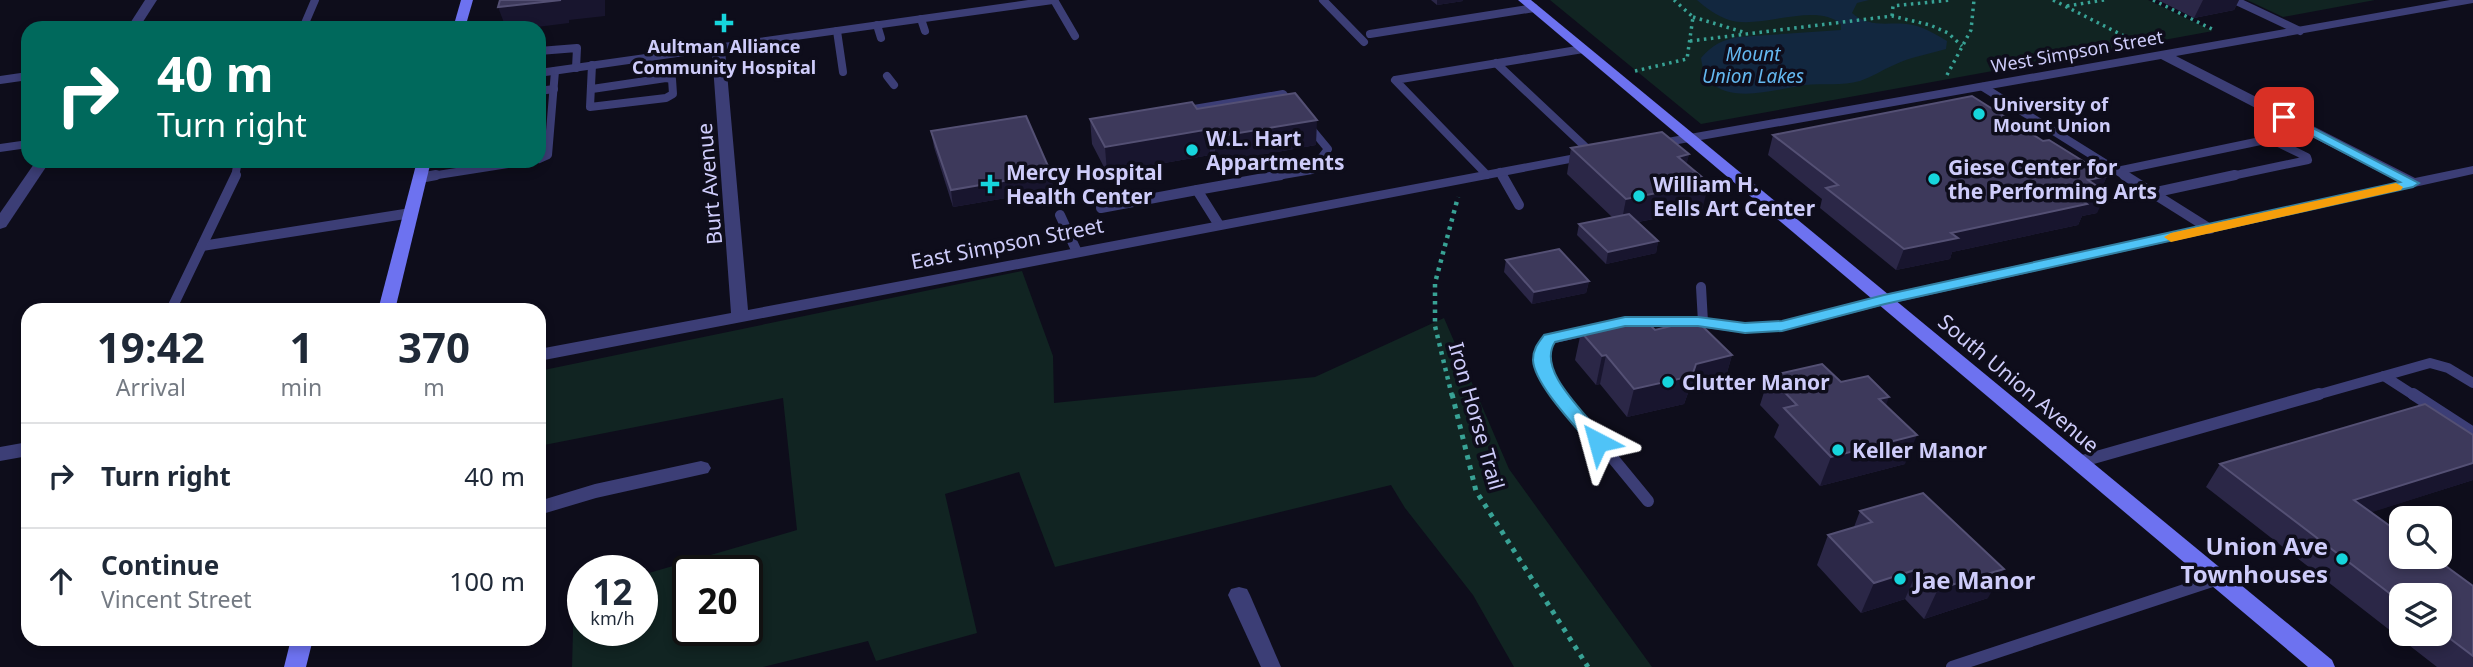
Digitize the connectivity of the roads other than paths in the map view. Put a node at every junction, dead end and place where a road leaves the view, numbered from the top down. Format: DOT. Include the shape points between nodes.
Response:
graph roads {
  1 [pos="151,0"];
  2 [pos="315,0"];
  3 [pos="467,0"];
  4 [pos="1053,0"];
  5 [pos="1323,0"];
  6 [pos="2234,0"];
  7 [pos="2470,0"];
  8 [pos="1529,4"];
  9 [pos="138,21"];
  10 [pos="306,21"];
  11 [pos="461,21"];
  12 [pos="836,31"];
  13 [pos="2300,31"];
  14 [pos="1370,34"];
  15 [pos="1075,36"];
  16 [pos="1364,42"];
  17 [pos="718,48"];
  18 [pos="1583,49"];
  19 [pos="546,50"];
  20 [pos="2164,55"];
  21 [pos="1496,64"];
  22 [pos="592,65"];
  23 [pos="576,68"];
  24 [pos="555,71"];
  25 [pos="546,72"];
  26 [pos="843,72"];
  27 [pos="887,76"];
  28 [pos="21,77"];
  29 [pos="0,80"];
  30 [pos="894,85"];
  31 [pos="1983,87"];
  32 [pos="554,89"];
  33 [pos="592,89"];
  34 [pos="546,90"];
  35 [pos="1174,112"];
  36 [pos="1298,113"];
  37 [pos="1305,122"];
  38 [pos="1690,138"];
  39 [pos="21,145"];
  40 [pos="0,148"];
  41 [pos="1632,148"];
  42 [pos="1601,153"];
  43 [pos="546,156"];
  44 [pos="38,168"];
  45 [pos="237,168"];
  46 [pos="423,168"];
  47 [pos="468,168"];
  48 [pos="2473,170"];
  49 [pos="2117,171"];
  50 [pos="1494,173"];
  51 [pos="420,178"];
  52 [pos="2413,183"];
  53 [pos="1197,190"];
  54 [pos="2152,193"];
  55 [pos="1518,205"];
  56 [pos="1101,208"];
  57 [pos="411,214"];
  58 [pos="1060,215"];
  59 [pos="0,224"];
  60 [pos="1219,225"];
  61 [pos="2210,229"];
  62 [pos="202,246"];
  63 [pos="1077,253"];
  64 [pos="1701,286"];
  65 [pos="1884,300"];
  66 [pos="175,303"];
  67 [pos="388,303"];
  68 [pos="740,317"];
  69 [pos="1703,322"];
  70 [pos="546,354"];
  71 [pos="2384,376"];
  72 [pos="2473,383"];
  73 [pos="2473,433"];
  74 [pos="21,450"];
  75 [pos="0,454"];
  76 [pos="2079,462"];
  77 [pos="702,468"];
  78 [pos="1648,501"];
  79 [pos="546,506"];
  80 [pos="2218,579"];
  81 [pos="1239,595"];
  82 [pos="300,646"];
  83 [pos="1276,666"];
  84 [pos="295,667"];
  85 [pos="1952,667"];
  86 [pos="2324,667"];
  1 -- 9 [label="street"];
  2 -- 10 [label="lane"];
  3 -- 11 [label="main road"];
  4 -- 12 [label="street" via="879,32"];
  4 -- 15 [label="lane"];
  5 -- 16 [label="lane"];
  6 -- 13 [label="lane"];
  7 -- 13 [label="street, West Simpson Street"];
  8 -- 14 [label="lane"];
  8 -- 18 [label="main road, South Union Avenue"];
  12 -- 17 [label="street"];
  12 -- 26 [label="lane"];
  13 -- 20 [label="street, West Simpson Street"];
  17 -- 22 [label="street"];
  17 -- 68 [label="street, Burt Avenue"];
  18 -- 21 [label="lane"];
  18 -- 38 [label="main road, South Union Avenue"];
  19 -- 23 [label="lane" via="577,48"];
  20 -- 31 [label="street, West Simpson Street"];
  20 -- 52 [label="street"];
  21 -- 42 [label="lane"];
  21 -- 50 [label="lane" via="1395,80"];
  22 -- 23 [label="street"];
  22 -- 33 [label="lane"];
  23 -- 24 [label="street"];
  24 -- 25 [label="street"];
  24 -- 32 [label="lane"];
  27 -- 30 [label="lane"];
  28 -- 29 [label="lane"];
  31 -- 38 [label="street, West Simpson Street"];
  31 -- 49 [label="lane"];
  32 -- 34 [label="lane"];
  32 -- 43 [label="lane"];
  33 -- 33 [label="lane" via="590,107 598,108 673,94 672,79 666,78"];
  35 -- 36 [label="lane" via="1283,94"];
  37 -- 53 [label="lane" via="1328,149 1312,170"];
  38 -- 41 [label="street"];
  38 -- 65 [label="main road, South Union Avenue"];
  39 -- 40 [label="street"];
  42 -- 50 [label="street, East Simpson Street"];
  44 -- 59 [label="street"];
  45 -- 62 [label="lane"];
  46 -- 51 [label="main road"];
  47 -- 51 [label="lane"];
  48 -- 52 [label="street"];
  49 -- 54 [label="lane"];
  49 -- 54 [label="lane" via="2270,139 2308,160"];
  50 -- 55 [label="lane"];
  50 -- 60 [label="street, East Simpson Street"];
  51 -- 57 [label="main road"];
  52 -- 61 [label="street"];
  53 -- 56 [label="lane"];
  53 -- 60 [label="lane"];
  54 -- 61 [label="lane"];
  57 -- 62 [label="lane"];
  57 -- 67 [label="main road"];
  58 -- 63 [label="lane"];
  60 -- 63 [label="street, East Simpson Street"];
  61 -- 65 [label="street"];
  62 -- 66 [label="lane"];
  63 -- 68 [label="street, East Simpson Street"];
  64 -- 69 [label="lane"];
  65 -- 69 [label="lane" via="1782,326 1745,328"];
  65 -- 76 [label="main road, South Union Avenue"];
  68 -- 70 [label="street, East Simpson Street"];
  69 -- 78 [label="lane" via="1625,322 1550,339 1542,350 1541,363 1550,382"];
  71 -- 72 [label="lane" via="2430,363"];
  71 -- 73 [label="lane"];
  71 -- 76 [label="lane"];
  74 -- 75 [label="street"];
  76 -- 80 [label="main road, South Union Avenue"];
  77 -- 79 [label="street"];
  80 -- 85 [label="lane"];
  80 -- 86 [label="main road, South Union Avenue"];
  81 -- 83 [label="street"];
  82 -- 84 [label="main road"];
}
